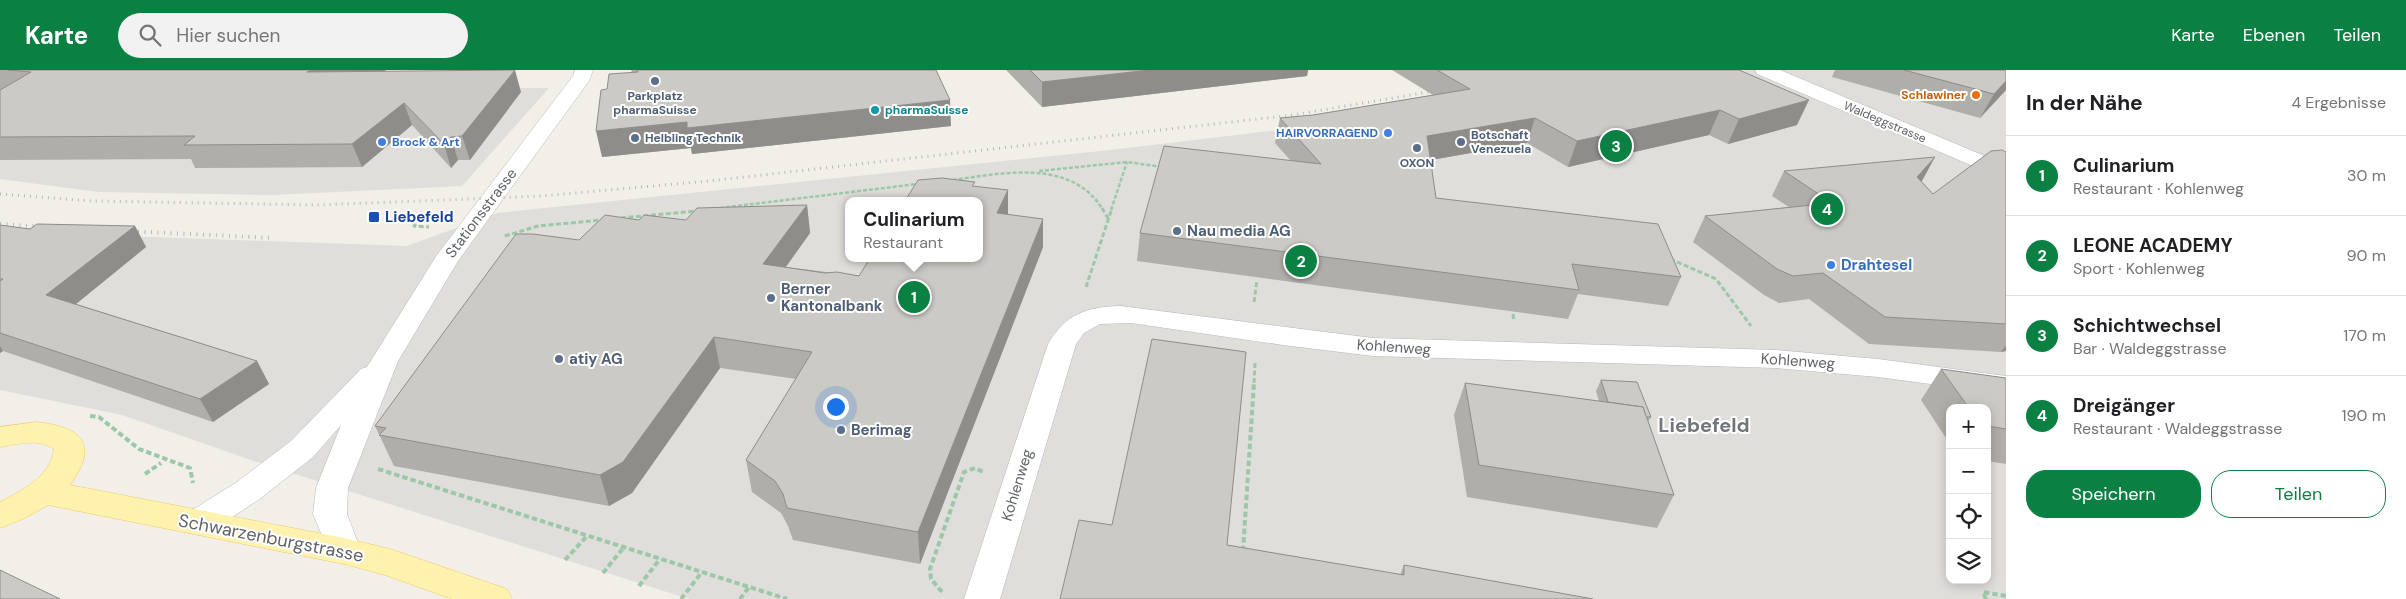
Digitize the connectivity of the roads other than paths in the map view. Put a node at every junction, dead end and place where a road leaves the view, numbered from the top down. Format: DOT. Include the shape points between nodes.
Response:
graph roads {
  1 [pos="586,70"];
  2 [pos="1764,70"];
  3 [pos="2006,173"];
  4 [pos="384,361"];
  5 [pos="2006,385"];
  6 [pos="0,437"];
  7 [pos="43,492"];
  8 [pos="0,516"];
  9 [pos="198,523"];
  10 [pos="344,551"];
  11 [pos="494,599"];
  12 [pos="982,599"];
  1 -- 4 [label="street, Stationsstrasse" via="462,238"];
  2 -- 3 [label="street, Waldeggstrasse"];
  4 -- 9 [label="street, Stationsstrasse" via="302,449 250,490"];
  4 -- 10 [label="street, Stationsstrasse" via="332,488 330,514"];
  5 -- 12 [label="street, Kohlenweg" via="1776,358 1408,349 1257,333 1131,315 1092,317 1074,326 1062,344"];
  6 -- 7 [label="main road" via="43,432 60,437 70,446 70,459 61,475"];
  7 -- 8 [label="main road"];
  7 -- 9 [label="main road, Schwarzenburgstrasse"];
  9 -- 10 [label="main road, Schwarzenburgstrasse"];
  10 -- 11 [label="main road, Schwarzenburgstrasse" via="390,563"];
}
